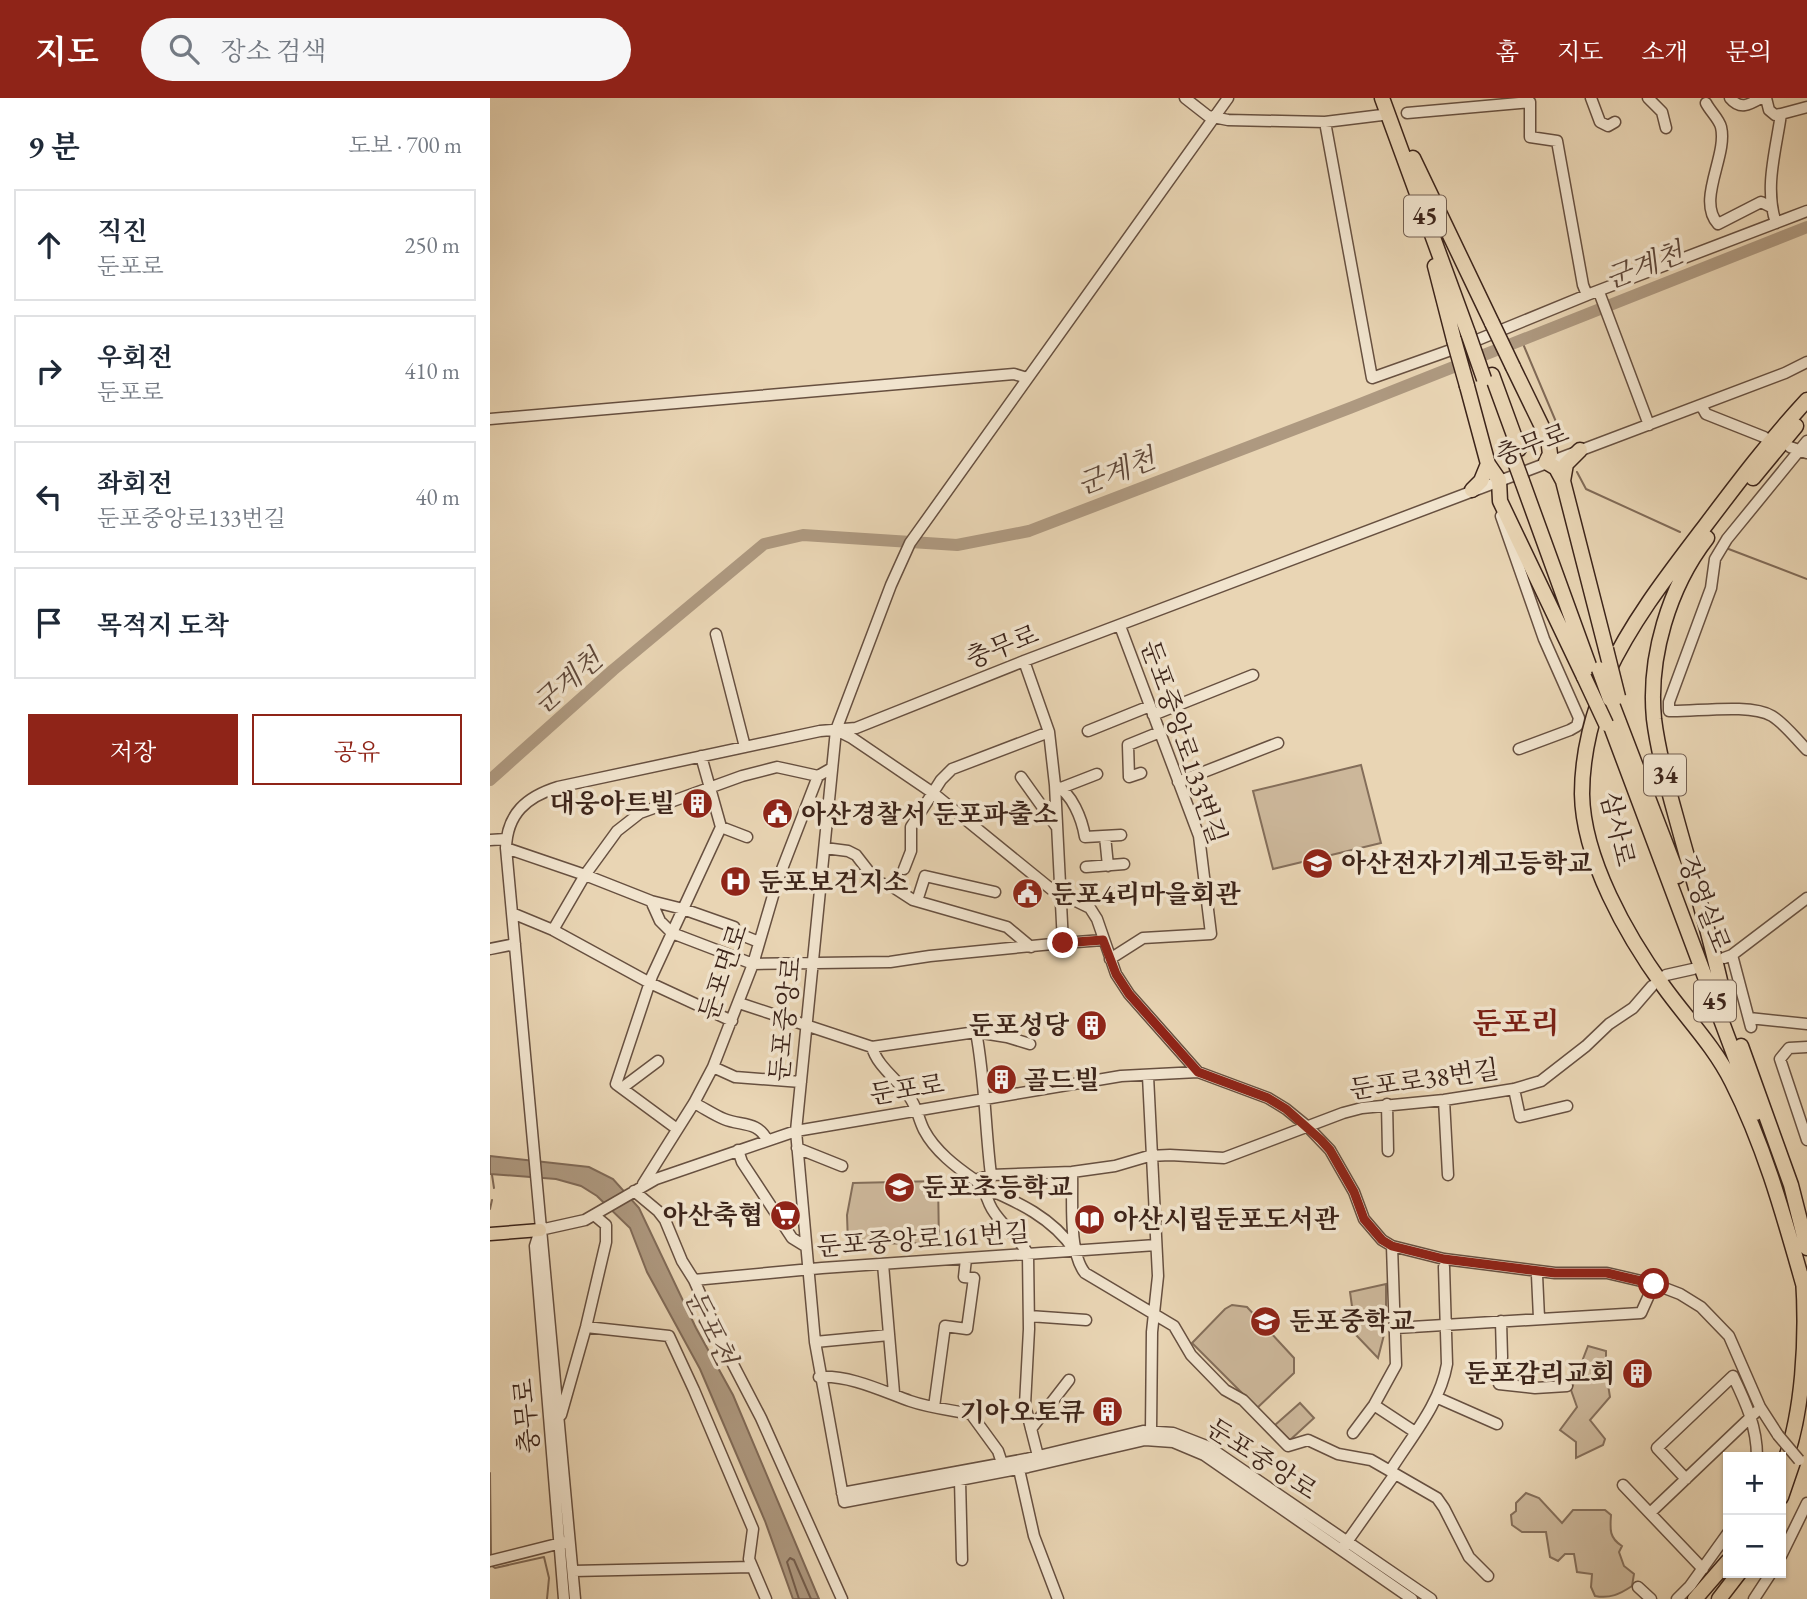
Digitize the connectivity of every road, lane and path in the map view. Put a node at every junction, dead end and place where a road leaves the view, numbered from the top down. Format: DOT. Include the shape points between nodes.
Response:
graph roads {
  1 [pos="1185,98"];
  2 [pos="1228,98"];
  3 [pos="1382,98"];
  4 [pos="1391,98"];
  5 [pos="1591,98"];
  6 [pos="1648,98"];
  7 [pos="1730,98"];
  8 [pos="1763,98"];
  9 [pos="1534,100"];
  10 [pos="1706,103"];
  11 [pos="1807,107"];
  12 [pos="1407,113"];
  13 [pos="1781,114"];
  14 [pos="1381,115"];
  15 [pos="1215,118"];
  16 [pos="1325,122"];
  17 [pos="1615,122"];
  18 [pos="1666,128"];
  19 [pos="1413,158"];
  20 [pos="1771,207"];
  21 [pos="1807,211"];
  22 [pos="1776,223"];
  23 [pos="1587,295"];
  24 [pos="1600,295"];
  25 [pos="1466,334"];
  26 [pos="1807,362"];
  27 [pos="1027,378"];
  28 [pos="1807,400"];
  29 [pos="1702,405"];
  30 [pos="1807,414"];
  31 [pos="490,419"];
  32 [pos="1649,425"];
  33 [pos="1764,437"];
  34 [pos="1548,439"];
  35 [pos="1807,440"];
  36 [pos="1580,450"];
  37 [pos="1798,450"];
  38 [pos="1546,463"];
  39 [pos="1488,464"];
  40 [pos="1499,480"];
  41 [pos="1563,481"];
  42 [pos="1472,490"];
  43 [pos="1498,499"];
  44 [pos="1119,626"];
  45 [pos="716,634"];
  46 [pos="1024,661"];
  47 [pos="1591,673"];
  48 [pos="1253,675"];
  49 [pos="1615,701"];
  50 [pos="1151,710"];
  51 [pos="836,730"];
  52 [pos="1088,730"];
  53 [pos="1049,732"];
  54 [pos="1160,732"];
  55 [pos="1278,743"];
  56 [pos="745,747"];
  57 [pos="1519,749"];
  58 [pos="1807,750"];
  59 [pos="701,756"];
  60 [pos="1629,758"];
  61 [pos="832,768"];
  62 [pos="1141,773"];
  63 [pos="1097,774"];
  64 [pos="818,776"];
  65 [pos="1021,776"];
  66 [pos="1178,782"];
  67 [pos="1058,786"];
  68 [pos="711,789"];
  69 [pos="933,793"];
  70 [pos="721,827"];
  71 [pos="1056,827"];
  72 [pos="1121,835"];
  73 [pos="1105,836"];
  74 [pos="747,837"];
  75 [pos="490,839"];
  76 [pos="506,844"];
  77 [pos="825,848"];
  78 [pos="1124,864"];
  79 [pos="1108,866"];
  80 [pos="1086,867"];
  81 [pos="904,869"];
  82 [pos="586,875"];
  83 [pos="995,892"];
  84 [pos="1059,894"];
  85 [pos="1807,898"];
  86 [pos="651,901"];
  87 [pos="917,901"];
  88 [pos="683,909"];
  89 [pos="512,913"];
  90 [pos="552,930"];
  91 [pos="671,933"];
  92 [pos="1103,940"];
  93 [pos="759,942"];
  94 [pos="1063,943"];
  95 [pos="515,944"];
  96 [pos="1031,947"];
  97 [pos="490,949"];
  98 [pos="1110,959"];
  99 [pos="753,964"];
  100 [pos="814,965"];
  101 [pos="1693,969"];
  102 [pos="1666,975"];
  103 [pos="650,982"];
  104 [pos="1652,986"];
  105 [pos="739,1003"];
  106 [pos="1725,1003"];
  107 [pos="732,1021"];
  108 [pos="1807,1024"];
  109 [pos="807,1027"];
  110 [pos="976,1032"];
  111 [pos="1030,1044"];
  112 [pos="872,1047"];
  113 [pos="1807,1047"];
  114 [pos="658,1061"];
  115 [pos="713,1067"];
  116 [pos="1198,1072"];
  117 [pos="1148,1076"];
  118 [pos="801,1082"];
  119 [pos="622,1088"];
  120 [pos="1514,1089"];
  121 [pos="983,1100"];
  122 [pos="1444,1100"];
  123 [pos="694,1103"];
  124 [pos="1387,1104"];
  125 [pos="1567,1106"];
  126 [pos="919,1110"];
  127 [pos="1308,1127"];
  128 [pos="677,1129"];
  129 [pos="796,1131"];
  130 [pos="767,1140"];
  131 [pos="1807,1140"];
  132 [pos="797,1148"];
  133 [pos="738,1150"];
  134 [pos="1388,1151"];
  135 [pos="1152,1156"];
  136 [pos="842,1166"];
  137 [pos="1072,1172"];
  138 [pos="990,1175"];
  139 [pos="1448,1175"];
  140 [pos="979,1184"];
  141 [pos="636,1189"];
  142 [pos="596,1214"];
  143 [pos="540,1230"];
  144 [pos="490,1234"];
  145 [pos="1156,1245"];
  146 [pos="805,1246"];
  147 [pos="1392,1246"];
  148 [pos="1807,1248"];
  149 [pos="1075,1252"];
  150 [pos="1028,1254"];
  151 [pos="966,1259"];
  152 [pos="883,1265"];
  153 [pos="1444,1267"];
  154 [pos="807,1270"];
  155 [pos="1537,1275"];
  156 [pos="695,1280"];
  157 [pos="1654,1284"];
  158 [pos="1804,1287"];
  159 [pos="1155,1315"];
  160 [pos="1029,1317"];
  161 [pos="1539,1318"];
  162 [pos="1086,1320"];
  163 [pos="1501,1321"];
  164 [pos="1446,1325"];
  165 [pos="586,1327"];
  166 [pos="1395,1328"];
  167 [pos="889,1335"];
  168 [pos="815,1342"];
  169 [pos="820,1377"];
  170 [pos="1069,1380"];
  171 [pos="1567,1385"];
  172 [pos="894,1394"];
  173 [pos="1437,1398"];
  174 [pos="1374,1405"];
  175 [pos="934,1407"];
  176 [pos="1760,1407"];
  177 [pos="1807,1411"];
  178 [pos="1752,1417"];
  179 [pos="559,1421"];
  180 [pos="1497,1424"];
  181 [pos="1031,1429"];
  182 [pos="1151,1431"];
  183 [pos="1415,1432"];
  184 [pos="1353,1433"];
  185 [pos="1757,1452"];
  186 [pos="1786,1454"];
  187 [pos="1038,1456"];
  188 [pos="1018,1464"];
  189 [pos="1803,1464"];
  190 [pos="1003,1467"];
  191 [pos="1392,1472"];
  192 [pos="1686,1479"];
  193 [pos="960,1480"];
  194 [pos="1786,1482"];
  195 [pos="1623,1485"];
  196 [pos="842,1493"];
  197 [pos="1807,1503"];
  198 [pos="1650,1513"];
  199 [pos="1723,1540"];
  200 [pos="564,1542"];
  201 [pos="1344,1546"];
  202 [pos="1786,1546"];
  203 [pos="962,1560"];
  204 [pos="490,1561"];
  205 [pos="752,1567"];
  206 [pos="1723,1567"];
  207 [pos="1703,1569"];
  208 [pos="573,1571"];
  209 [pos="1488,1576"];
  210 [pos="1724,1578"];
  211 [pos="1737,1578"];
  212 [pos="1738,1578"];
  213 [pos="1768,1578"];
  214 [pos="1638,1587"];
  215 [pos="564,1599"];
  216 [pos="575,1599"];
  217 [pos="766,1599"];
  218 [pos="842,1599"];
  219 [pos="1058,1599"];
  220 [pos="1412,1599"];
  221 [pos="1431,1599"];
  222 [pos="1651,1599"];
  223 [pos="1677,1599"];
  224 [pos="1695,1599"];
  225 [pos="1709,1599"];
  226 [pos="1719,1599"];
  227 [pos="1726,1599"];
  228 [pos="1754,1599"];
  1 -- 15 [label="street"];
  2 -- 15 [label="street, 둔포중앙로"];
  3 -- 25 [label="highway, 45"];
  4 -- 19 [label="highway, 45"];
  5 -- 17 [label="street" via="1600,122 1608,126"];
  6 -- 18 [label="street" via="1662,112"];
  7 -- 8 [label="street" via="1745,106"];
  8 -- 13 [label="street" via="1769,110"];
  9 -- 12 [label="street"];
  9 -- 23 [label="street" via="1530,137 1557,141"];
  10 -- 20 [label="street" via="1721,126 1711,189 1713,219 1718,225 1761,202"];
  11 -- 13 [label="street"];
  13 -- 20 [label="street"];
  14 -- 16 [label="street"];
  15 -- 16 [label="street"];
  15 -- 27 [label="street, 둔포중앙로"];
  16 -- 23 [label="street" via="1372,378"];
  19 -- 25 [label="highway, 45"];
  19 -- 34 [label="highway, bridge"];
  20 -- 22 [label="street"];
  21 -- 22 [label="street"];
  22 -- 24 [label="street"];
  23 -- 24 [label="street"];
  24 -- 32 [label="street"];
  25 -- 39 [label="highway, bridge" via="1467,386"];
  25 -- 47 [label="highway, 45" via="1488,377 1515,450"];
  26 -- 29 [label="street, 충무로"];
  27 -- 31 [label="street" via="1014,374"];
  27 -- 51 [label="street, 둔포중앙로" via="901,560"];
  28 -- 158 [label="highway, 삼사로" via="1769,441 1622,643 1596,708 1582,796 1592,849 1630,937 1711,1047 1757,1137"];
  29 -- 32 [label="street, 충무로"];
  29 -- 33 [label="street" via="1706,414"];
  30 -- 106 [label="highway, 34" via="1699,549 1674,596 1654,676 1654,718 1665,778"];
  32 -- 36 [label="street, 충무로"];
  34 -- 36 [label="highway" via="1558,448"];
  34 -- 38 [label="highway"];
  35 -- 37 [label="street"];
  36 -- 38 [label="street, 충무로"];
  36 -- 41 [label="highway" via="1566,464"];
  37 -- 58 [label="street" via="1715,559 1711,588 1669,710 1766,713"];
  38 -- 40 [label="street, 충무로"];
  38 -- 41 [label="highway" via="1558,470"];
  39 -- 40 [label="highway"];
  39 -- 42 [label="highway"];
  40 -- 42 [label="street, 충무로"];
  40 -- 43 [label="highway"];
  41 -- 49 [label="highway, bridge"];
  42 -- 43 [label="highway"];
  42 -- 44 [label="street, 충무로"];
  43 -- 47 [label="highway"];
  43 -- 57 [label="street" via="1544,639 1579,718 1570,730"];
  44 -- 46 [label="street, 충무로"];
  44 -- 50 [label="street, 둔포중앙로133번길"];
  45 -- 56 [label="street"];
  46 -- 51 [label="street, 충무로" via="856,728"];
  46 -- 53 [label="street"];
  47 -- 49 [label="highway, 45, bridge"];
  47 -- 60 [label="highway, 장영실로 / 45" via="1608,723"];
  48 -- 50 [label="street"];
  49 -- 60 [label="highway, 장영실로 / 45"];
  50 -- 52 [label="street"];
  50 -- 54 [label="street, 둔포중앙로133번길"];
  51 -- 56 [label="street, 충무로"];
  51 -- 61 [label="street, 둔포중앙로"];
  51 -- 69 [label="street, 둔포로"];
  53 -- 67 [label="street"];
  53 -- 69 [label="street" via="952,769"];
  54 -- 62 [label="street" via="1128,745 1129,777"];
  54 -- 66 [label="street, 둔포중앙로133번길"];
  55 -- 66 [label="street"];
  56 -- 59 [label="street, 충무로"];
  59 -- 68 [label="street"];
  59 -- 76 [label="street, 충무로" via="535,796 516,812"];
  60 -- 106 [label="highway, 장영실로 / 45"];
  60 -- 158 [label="highway, 장영실로 / 45" via="1784,1189"];
  61 -- 64 [label="street"];
  61 -- 77 [label="street, 둔포중앙로"];
  63 -- 67 [label="street"];
  64 -- 68 [label="street" via="777,767"];
  64 -- 93 [label="street, 둔포면로" via="776,882"];
  65 -- 71 [label="street"];
  66 -- 98 [label="street, 둔포중앙로133번길" via="1199,836 1211,934 1143,938"];
  67 -- 71 [label="street"];
  67 -- 73 [label="street" via="1082,818 1086,836"];
  68 -- 70 [label="street"];
  68 -- 82 [label="street" via="640,813 617,831"];
  69 -- 81 [label="street" via="911,827 911,851"];
  69 -- 84 [label="street, 둔포로"];
  70 -- 74 [label="street"];
  70 -- 88 [label="street"];
  71 -- 84 [label="street"];
  72 -- 73 [label="street"];
  73 -- 79 [label="street"];
  75 -- 76 [label="street"];
  76 -- 82 [label="street"];
  76 -- 89 [label="street"];
  77 -- 87 [label="street" via="848,850 877,882"];
  77 -- 100 [label="street, 둔포중앙로"];
  78 -- 79 [label="street"];
  79 -- 80 [label="street"];
  82 -- 86 [label="street"];
  82 -- 90 [label="street"];
  83 -- 87 [label="street" via="925,876"];
  84 -- 92 [label="street, 둔포로" via="1090,908"];
  84 -- 94 [label="street"];
  85 -- 108 [label="street" via="1728,956 1750,1023"];
  86 -- 88 [label="street"];
  86 -- 91 [label="street"];
  87 -- 96 [label="street" via="1001,924"];
  88 -- 91 [label="street"];
  88 -- 93 [label="street"];
  89 -- 90 [label="street"];
  89 -- 95 [label="street"];
  90 -- 103 [label="street"];
  91 -- 99 [label="street"];
  91 -- 103 [label="street"];
  92 -- 94 [label="street"];
  92 -- 98 [label="street, 둔포로"];
  93 -- 99 [label="street, 둔포면로"];
  94 -- 96 [label="street"];
  95 -- 97 [label="street"];
  95 -- 143 [label="street, 충무로"];
  96 -- 100 [label="street"];
  98 -- 116 [label="street, 둔포로" via="1129,994"];
  99 -- 100 [label="street"];
  99 -- 105 [label="street, 둔포면로"];
  100 -- 109 [label="street, 둔포중앙로"];
  101 -- 102 [label="street"];
  103 -- 107 [label="street"];
  103 -- 119 [label="street" via="616,1084"];
  104 -- 120 [label="street, 둔포로38번길" via="1633,1008 1541,1081"];
  105 -- 107 [label="street, 둔포면로"];
  105 -- 109 [label="street"];
  106 -- 148 [label="highway, 장영실로 / 34" via="1791,1185"];
  107 -- 115 [label="street, 둔포면로"];
  109 -- 112 [label="street"];
  109 -- 118 [label="street, 둔포중앙로"];
  110 -- 111 [label="street"];
  110 -- 112 [label="street"];
  110 -- 121 [label="street"];
  112 -- 126 [label="street" via="874,1056"];
  113 -- 131 [label="street" via="1789,1048 1780,1059"];
  114 -- 119 [label="street"];
  115 -- 118 [label="street" via="735,1077"];
  115 -- 123 [label="street, 둔포면로"];
  116 -- 117 [label="street, 둔포로"];
  116 -- 127 [label="street, 둔포로" via="1268,1098"];
  117 -- 121 [label="street, 둔포로" via="1121,1076"];
  117 -- 135 [label="street"];
  118 -- 129 [label="street, 둔포중앙로"];
  119 -- 128 [label="street"];
  120 -- 122 [label="street, 둔포로38번길"];
  120 -- 125 [label="street" via="1520,1118"];
  121 -- 126 [label="street, 둔포로"];
  121 -- 138 [label="street"];
  122 -- 124 [label="street, 둔포로38번길"];
  122 -- 139 [label="street"];
  123 -- 128 [label="street, 둔포면로"];
  123 -- 130 [label="street" via="726,1121 757,1127"];
  124 -- 127 [label="street, 둔포로38번길" via="1343,1113"];
  124 -- 134 [label="street"];
  126 -- 129 [label="street, 둔포로"];
  126 -- 140 [label="street" via="924,1130 941,1152"];
  127 -- 135 [label="street, 둔포로38번길" via="1224,1158"];
  127 -- 147 [label="street, 둔포로" via="1341,1168 1364,1219"];
  128 -- 141 [label="street, 둔포면로"];
  129 -- 130 [label="street, 둔포로"];
  129 -- 132 [label="street, 둔포중앙로"];
  130 -- 133 [label="street, 둔포로"];
  132 -- 136 [label="street"];
  132 -- 146 [label="street, 둔포중앙로"];
  133 -- 141 [label="street, 둔포로"];
  133 -- 146 [label="street" via="792,1238"];
  135 -- 137 [label="street, 둔포로38번길"];
  135 -- 145 [label="street"];
  137 -- 138 [label="street, 둔포로38번길"];
  137 -- 149 [label="street"];
  138 -- 140 [label="street, 둔포로38번길"];
  140 -- 149 [label="street" via="1053,1225"];
  140 -- 150 [label="street" via="991,1208"];
  141 -- 142 [label="street, 둔포로"];
  141 -- 156 [label="street" via="665,1220"];
  142 -- 143 [label="street, 둔포로"];
  142 -- 165 [label="street" via="606,1225 606,1242"];
  143 -- 144 [label="main road"];
  143 -- 179 [label="street, 충무로"];
  143 -- 200 [label="street, 충무로" via="535,1246"];
  145 -- 149 [label="street, 둔포중앙로161번길"];
  145 -- 159 [label="street" via="1163,1276"];
  146 -- 154 [label="street, 둔포중앙로"];
  147 -- 157 [label="street, 둔포로" via="1444,1259 1555,1273 1607,1273"];
  147 -- 166 [label="street"];
  149 -- 150 [label="street, 둔포중앙로161번길"];
  149 -- 159 [label="street" via="1085,1273"];
  150 -- 151 [label="street, 둔포중앙로161번길"];
  150 -- 160 [label="street"];
  151 -- 152 [label="street, 둔포중앙로161번길"];
  151 -- 175 [label="street" via="964,1277 974,1278 967,1329 945,1326"];
  152 -- 154 [label="street, 둔포중앙로161번길"];
  152 -- 167 [label="street"];
  153 -- 164 [label="street"];
  154 -- 156 [label="street, 둔포중앙로161번길"];
  154 -- 168 [label="street, 둔포중앙로"];
  155 -- 161 [label="street"];
  156 -- 218 [label="street"];
  157 -- 161 [label="street" via="1641,1313"];
  157 -- 176 [label="street, 둔포로" via="1701,1307 1722,1327"];
  158 -- 186 [label="highway, 장영실로" via="1803,1382"];
  159 -- 182 [label="street"];
  159 -- 191 [label="street" via="1174,1326 1191,1355 1288,1446 1308,1440 1338,1454 1371,1460"];
  160 -- 162 [label="street"];
  160 -- 181 [label="street" via="1025,1405"];
  161 -- 163 [label="street"];
  163 -- 164 [label="street"];
  163 -- 171 [label="street" via="1499,1384"];
  164 -- 166 [label="street"];
  164 -- 173 [label="street" via="1447,1363"];
  165 -- 179 [label="street"];
  165 -- 205 [label="street" via="669,1336 753,1529"];
  166 -- 174 [label="street" via="1396,1365"];
  167 -- 168 [label="street"];
  167 -- 172 [label="street"];
  168 -- 169 [label="street, 둔포중앙로"];
  169 -- 172 [label="street" via="835,1376"];
  169 -- 196 [label="street, 둔포중앙로"];
  170 -- 181 [label="street"];
  172 -- 175 [label="street"];
  173 -- 180 [label="street"];
  173 -- 183 [label="street"];
  174 -- 183 [label="street"];
  174 -- 184 [label="street"];
  175 -- 190 [label="street" via="971,1414 998,1451"];
  176 -- 178 [label="street"];
  176 -- 189 [label="street, 둔포로, bridge"];
  177 -- 194 [label="highway"];
  178 -- 185 [label="street"];
  178 -- 192 [label="street"];
  178 -- 192 [label="street" via="1733,1376 1657,1448"];
  179 -- 200 [label="street, 충무로"];
  181 -- 187 [label="street"];
  182 -- 187 [label="street, 둔포중앙로"];
  182 -- 201 [label="street, 둔포중앙로" via="1173,1433 1209,1447"];
  183 -- 191 [label="street"];
  187 -- 188 [label="street, 둔포중앙로"];
  188 -- 190 [label="street, 둔포중앙로"];
  188 -- 201 [label="street, 둔포중앙로" via="1144,1440 1172,1442 1204,1455"];
  188 -- 219 [label="street" via="1034,1536"];
  190 -- 193 [label="street, 둔포중앙로"];
  190 -- 196 [label="street, 둔포중앙로"];
  191 -- 201 [label="street"];
  191 -- 209 [label="street" via="1437,1498 1469,1557"];
  192 -- 198 [label="street"];
  193 -- 196 [label="street, 둔포중앙로" via="844,1502"];
  193 -- 203 [label="street"];
  195 -- 198 [label="street"];
  197 -- 202 [label="street"];
  198 -- 207 [label="street"];
  199 -- 207 [label="street"];
  200 -- 204 [label="street"];
  200 -- 208 [label="street, 충무로"];
  200 -- 215 [label="street, 충무로"];
  201 -- 220 [label="street, 둔포중앙로"];
  201 -- 221 [label="street, 둔포중앙로"];
  205 -- 208 [label="street"];
  205 -- 217 [label="street"];
  206 -- 224 [label="highway"];
  207 -- 223 [label="street"];
  208 -- 216 [label="street, 충무로"];
  210 -- 225 [label="highway"];
  211 -- 226 [label="highway"];
  212 -- 227 [label="highway"];
  213 -- 228 [label="street"];
  214 -- 222 [label="street"];
}
